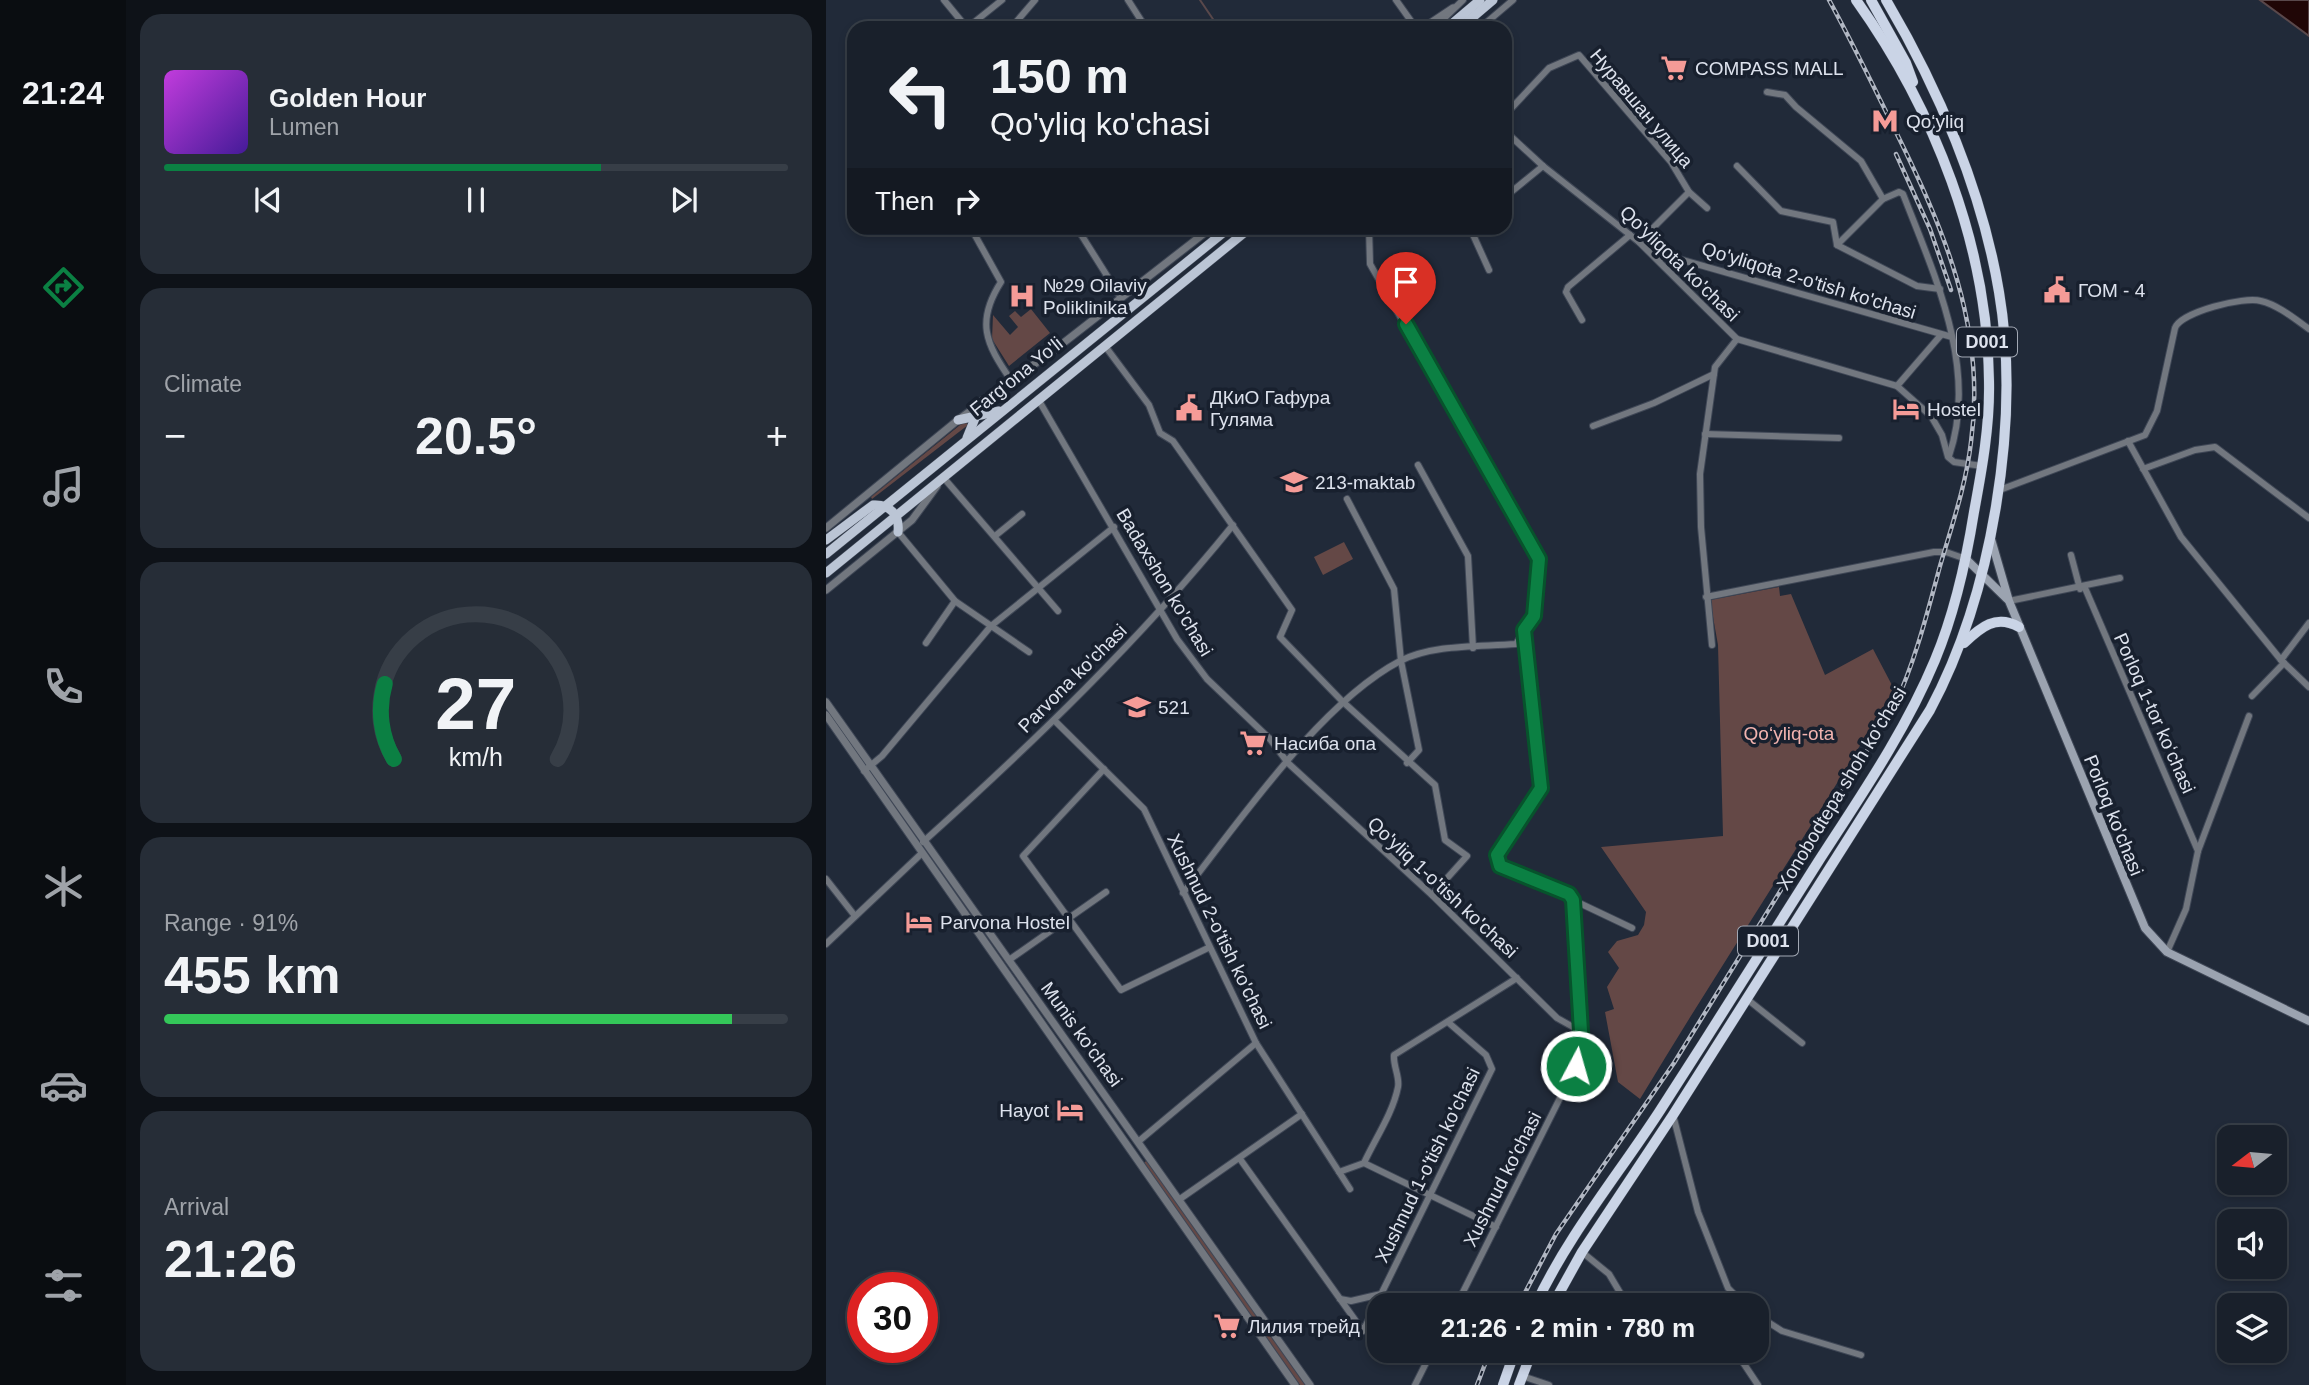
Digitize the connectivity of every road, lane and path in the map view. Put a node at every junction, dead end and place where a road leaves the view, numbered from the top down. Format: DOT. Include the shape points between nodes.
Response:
graph roads {
  1 [pos="944,0"];
  2 [pos="1002,0"];
  3 [pos="1035,0"];
  4 [pos="1128,0"];
  5 [pos="1396,0"];
  6 [pos="1463,0"];
  7 [pos="1480,0"];
  8 [pos="1493,0"];
  9 [pos="1513,0"];
  10 [pos="1856,0"];
  11 [pos="1871,0"];
  12 [pos="1886,0"];
  13 [pos="1453,8"];
  14 [pos="961,21"];
  15 [pos="976,21"];
  16 [pos="1017,21"];
  17 [pos="1142,21"];
  18 [pos="1411,21"];
  19 [pos="1434,21"];
  20 [pos="1441,21"];
  21 [pos="1455,21"];
  22 [pos="1468,21"];
  23 [pos="1488,21"];
  24 [pos="1767,92"];
  25 [pos="1512,108"];
  26 [pos="1931,132"];
  27 [pos="1512,137"];
  28 [pos="1543,166"];
  29 [pos="1737,166"];
  30 [pos="1512,191"];
  31 [pos="1689,192"];
  32 [pos="1882,199"];
  33 [pos="1707,208"];
  34 [pos="975,235"];
  35 [pos="1081,235"];
  36 [pos="1202,235"];
  37 [pos="1221,235"];
  38 [pos="1241,235"];
  39 [pos="1369,235"];
  40 [pos="1473,235"];
  41 [pos="1630,235"];
  42 [pos="1639,242"];
  43 [pos="1837,245"];
  44 [pos="1659,260"];
  45 [pos="1489,270"];
  46 [pos="1940,289"];
  47 [pos="1121,298"];
  48 [pos="1582,320"];
  49 [pos="2309,329"];
  50 [pos="1941,335"];
  51 [pos="1952,337"];
  52 [pos="1737,339"];
  53 [pos="1105,346"];
  54 [pos="1714,374"];
  55 [pos="1011,380"];
  56 [pos="1897,386"];
  57 [pos="1038,399"];
  58 [pos="982,401"];
  59 [pos="1001,411"];
  60 [pos="975,415"];
  61 [pos="958,420"];
  62 [pos="1593,426"];
  63 [pos="1705,434"];
  64 [pos="967,438"];
  65 [pos="1839,438"];
  66 [pos="2128,441"];
  67 [pos="1948,457"];
  68 [pos="1418,465"];
  69 [pos="1982,466"];
  70 [pos="2143,469"];
  71 [pos="943,477"];
  72 [pos="1997,491"];
  73 [pos="1347,499"];
  74 [pos="886,506"];
  75 [pos="1022,514"];
  76 [pos="896,516"];
  77 [pos="2309,519"];
  78 [pos="1233,526"];
  79 [pos="1114,527"];
  80 [pos="826,528"];
  81 [pos="898,532"];
  82 [pos="1990,534"];
  83 [pos="995,536"];
  84 [pos="826,540"];
  85 [pos="826,554"];
  86 [pos="2071,555"];
  87 [pos="1966,559"];
  88 [pos="826,573"];
  89 [pos="1982,577"];
  90 [pos="2120,578"];
  91 [pos="1038,586"];
  92 [pos="2082,588"];
  93 [pos="826,590"];
  94 [pos="1706,597"];
  95 [pos="955,601"];
  96 [pos="2009,601"];
  97 [pos="1160,610"];
  98 [pos="1058,611"];
  99 [pos="2309,624"];
  100 [pos="991,626"];
  101 [pos="2019,627"];
  102 [pos="1524,630"];
  103 [pos="926,643"];
  104 [pos="1712,645"];
  105 [pos="1961,646"];
  106 [pos="1473,648"];
  107 [pos="1029,652"];
  108 [pos="1401,661"];
  109 [pos="2283,662"];
  110 [pos="2309,687"];
  111 [pos="2252,696"];
  112 [pos="1342,701"];
  113 [pos="826,702"];
  114 [pos="826,715"];
  115 [pos="2249,716"];
  116 [pos="1054,720"];
  117 [pos="1288,763"];
  118 [pos="1407,763"];
  119 [pos="867,769"];
  120 [pos="1104,769"];
  121 [pos="923,842"];
  122 [pos="2198,851"];
  123 [pos="921,854"];
  124 [pos="826,879"];
  125 [pos="1106,892"];
  126 [pos="1183,893"];
  127 [pos="1432,895"];
  128 [pos="1577,901"];
  129 [pos="855,916"];
  130 [pos="1069,918"];
  131 [pos="1632,928"];
  132 [pos="826,944"];
  133 [pos="1208,948"];
  134 [pos="2167,951"];
  135 [pos="1009,960"];
  136 [pos="1517,978"];
  137 [pos="1026,984"];
  138 [pos="1017,991"];
  139 [pos="1736,991"];
  140 [pos="1747,999"];
  141 [pos="2309,1021"];
  142 [pos="1448,1023"];
  143 [pos="1580,1031"];
  144 [pos="1256,1043"];
  145 [pos="1802,1043"];
  146 [pos="1085,1065"];
  147 [pos="1074,1072"];
  148 [pos="1303,1114"];
  149 [pos="1673,1115"];
  150 [pos="1139,1141"];
  151 [pos="1129,1148"];
  152 [pos="1240,1159"];
  153 [pos="1364,1163"];
  154 [pos="1339,1172"];
  155 [pos="1350,1189"];
  156 [pos="1431,1197"];
  157 [pos="1180,1199"];
  158 [pos="1496,1227"];
  159 [pos="1582,1252"];
  160 [pos="1382,1293"];
  161 [pos="1463,1293"];
  162 [pos="1542,1293"];
  163 [pos="1559,1293"];
  164 [pos="1620,1293"];
  165 [pos="1732,1293"];
  166 [pos="1367,1297"];
  167 [pos="1340,1299"];
  168 [pos="1367,1323"];
  169 [pos="1769,1323"];
  170 [pos="1861,1355"];
  171 [pos="1426,1363"];
  172 [pos="1511,1363"];
  173 [pos="1527,1363"];
  174 [pos="1743,1363"];
  175 [pos="1521,1380"];
  176 [pos="1295,1385"];
  177 [pos="1310,1385"];
  178 [pos="1415,1385"];
  179 [pos="1503,1385"];
  180 [pos="1549,1385"];
  181 [pos="1758,1385"];
  1 -- 14 [label="street"];
  2 -- 15 [label="street"];
  3 -- 16 [label="street"];
  4 -- 17 [label="street"];
  5 -- 18 [label="street"];
  6 -- 13 [label="street"];
  7 -- 21 [label="main road"];
  8 -- 22 [label="main road"];
  9 -- 23 [label="street"];
  10 -- 26 [label="highway, Xonobodtepa shoh ko'chasi / D001" via="1901,69"];
  11 -- 26 [label="highway" via="1906,63"];
  12 -- 72 [label="highway, Xonobodtepa shoh ko'chasi / D001" via="1937,100 1981,218 1995,271 2005,361"];
  13 -- 19 [label="street"];
  13 -- 20 [label="street"];
  24 -- 32 [label="street" via="1785,95 1861,161"];
  25 -- 31 [label="street, Нуравшан улица" via="1549,68 1579,55 1671,163"];
  26 -- 69 [label="highway, Xonobodtepa shoh ko'chasi / D001" via="1964,222 1985,319 1989,384"];
  27 -- 28 [label="street, Qo'yliqota ko'chasi"];
  28 -- 30 [label="street"];
  28 -- 41 [label="street, Qo'yliqota ko'chasi"];
  29 -- 43 [label="street" via="1781,211 1833,222"];
  31 -- 33 [label="street"];
  31 -- 42 [label="street"];
  32 -- 43 [label="street"];
  32 -- 46 [label="street" via="1903,194"];
  34 -- 55 [label="street" via="1001,282 984,321 989,341"];
  35 -- 47 [label="street"];
  36 -- 47 [label="street"];
  37 -- 59 [label="main road, Farg'ona Yo'li"];
  38 -- 53 [label="main road, Farg'ona Yo'li"];
  39 -- 102 [label="street" via="1370,264 1539,559 1534,616"];
  40 -- 45 [label="street"];
  41 -- 42 [label="street, Qo'yliqota ko'chasi"];
  41 -- 48 [label="street" via="1568,287 1566,292"];
  42 -- 44 [label="street, Qo'yliqota ko'chasi"];
  43 -- 46 [label="street" via="1917,286"];
  44 -- 50 [label="street, Qo'yliqota 2-o'tish ko'chasi" via="1665,255 1690,261"];
  44 -- 52 [label="street, Qo'yliqota ko'chasi"];
  46 -- 51 [label="street"];
  47 -- 55 [label="street"];
  49 -- 66 [label="street" via="2271,304 2250,299 2180,319 2153,422 2145,435"];
  50 -- 51 [label="street, Qo'yliqota 2-o'tish ko'chasi"];
  50 -- 56 [label="street"];
  51 -- 67 [label="street" via="1958,386 1956,435"];
  52 -- 54 [label="street"];
  52 -- 56 [label="street, Qo'yliqota ko'chasi"];
  53 -- 57 [label="main road, Farg'ona Yo'li"];
  53 -- 78 [label="street" via="1149,405 1160,433 1173,441"];
  54 -- 62 [label="street"];
  54 -- 63 [label="street"];
  55 -- 58 [label="street"];
  56 -- 67 [label="street, Qo'yliqota ko'chasi" via="1931,416"];
  57 -- 71 [label="main road, Farg'ona Yo'li"];
  57 -- 79 [label="street, Badaxshon ko'chasi"];
  58 -- 60 [label="main road"];
  58 -- 61 [label="street"];
  59 -- 60 [label="main road"];
  59 -- 64 [label="main road, Farg'ona Yo'li"];
  60 -- 61 [label="main road"];
  60 -- 64 [label="main road"];
  61 -- 80 [label="street"];
  63 -- 65 [label="street"];
  63 -- 94 [label="street" via="1700,494"];
  64 -- 74 [label="main road, Farg'ona Yo'li"];
  66 -- 70 [label="street"];
  66 -- 72 [label="street"];
  67 -- 69 [label="street"];
  68 -- 106 [label="street" via="1468,556"];
  69 -- 87 [label="highway, Xonobodtepa shoh ko'chasi / D001"];
  70 -- 77 [label="street" via="2215,447"];
  70 -- 109 [label="street" via="2181,537"];
  71 -- 76 [label="main road, Farg'ona Yo'li"];
  71 -- 81 [label="street, Farg'ona Yo'li"];
  71 -- 83 [label="street"];
  72 -- 82 [label="highway, Xonobodtepa shoh ko'chasi / D001"];
  73 -- 108 [label="street" via="1394,589"];
  74 -- 76 [label="main road"];
  74 -- 84 [label="main road" via="864,509"];
  74 -- 85 [label="main road, Farg'ona Yo'li"];
  75 -- 83 [label="street"];
  76 -- 81 [label="main road"];
  76 -- 88 [label="main road, Farg'ona Yo'li"];
  78 -- 97 [label="street, Parvona ko'chasi"];
  78 -- 112 [label="street" via="1292,610 1280,637"];
  79 -- 91 [label="street"];
  79 -- 97 [label="street, Badaxshon ko'chasi"];
  81 -- 93 [label="street, Farg'ona Yo'li"];
  81 -- 95 [label="street"];
  82 -- 89 [label="highway, Xonobodtepa shoh ko'chasi / D001"];
  82 -- 96 [label="main road, Porloq ko'chasi"];
  83 -- 91 [label="street"];
  86 -- 92 [label="street, Porloq 1-tor koʻchasi"];
  87 -- 89 [label="main road"];
  87 -- 94 [label="street" via="1934,552"];
  87 -- 139 [label="highway, Xonobodtepa shoh ko'chasi / D001" via="1946,634 1909,714"];
  89 -- 96 [label="main road"];
  89 -- 105 [label="highway, Xonobodtepa shoh ko'chasi / D001"];
  90 -- 92 [label="street"];
  91 -- 98 [label="street"];
  91 -- 100 [label="street"];
  92 -- 96 [label="street"];
  92 -- 122 [label="street, Porloq 1-tor koʻchasi"];
  94 -- 104 [label="street"];
  95 -- 100 [label="street"];
  95 -- 103 [label="street"];
  96 -- 101 [label="main road, Porloq ko'chasi"];
  97 -- 116 [label="street, Parvona ko'chasi"];
  97 -- 117 [label="street, Badaxshon ko'chasi" via="1207,680 1270,739"];
  99 -- 109 [label="street"];
  100 -- 107 [label="street"];
  100 -- 119 [label="street"];
  101 -- 105 [label="highway" via="1991,622"];
  101 -- 134 [label="main road, Porloq ko'chasi" via="2136,910 2153,939"];
  102 -- 106 [label="street" via="1516,644"];
  102 -- 128 [label="street" via="1541,788 1497,855 1500,866"];
  105 -- 140 [label="highway, Xonobodtepa shoh ko'chasi / D001" via="1930,710"];
  106 -- 108 [label="street" via="1432,650"];
  108 -- 112 [label="street"];
  108 -- 118 [label="street" via="1419,750"];
  109 -- 110 [label="street"];
  109 -- 111 [label="street"];
  112 -- 117 [label="street"];
  112 -- 118 [label="street"];
  113 -- 119 [label="street, Munis ko'chasi"];
  114 -- 119 [label="street, Munis ko'chasi"];
  115 -- 122 [label="street, Porloq 1-tor koʻchasi"];
  116 -- 120 [label="street, Xushnud 2-o'tish ko'chasi"];
  116 -- 121 [label="street, Parvona ko'chasi"];
  117 -- 126 [label="street"];
  117 -- 127 [label="street, Qo'yliq 1-o'tish ko'chasi"];
  118 -- 127 [label="street" via="1435,785 1445,840 1467,856"];
  119 -- 121 [label="street, Munis ko'chasi"];
  119 -- 123 [label="street, Munis ko'chasi"];
  120 -- 126 [label="street, Xushnud 2-o'tish ko'chasi" via="1144,809"];
  120 -- 130 [label="street" via="1023,856"];
  121 -- 135 [label="street, Munis ko'chasi"];
  122 -- 134 [label="street, Porloq 1-tor koʻchasi" via="2186,909"];
  123 -- 129 [label="street"];
  123 -- 138 [label="street, Munis ko'chasi"];
  124 -- 129 [label="street"];
  125 -- 130 [label="street"];
  126 -- 133 [label="street, Xushnud 2-o'tish ko'chasi"];
  127 -- 136 [label="street, Qo'yliq 1-o'tish ko'chasi"];
  128 -- 131 [label="street"];
  128 -- 143 [label="street, Xushnud ko'chasi"];
  129 -- 132 [label="street"];
  130 -- 133 [label="street" via="1121,990"];
  130 -- 135 [label="street"];
  133 -- 144 [label="street, Xushnud 2-o'tish ko'chasi"];
  134 -- 141 [label="main road, Porloq ko'chasi"];
  135 -- 137 [label="street, Munis ko'chasi"];
  136 -- 142 [label="street"];
  136 -- 143 [label="street, Qo'yliq 1-o'tish ko'chasi" via="1557,1018"];
  137 -- 138 [label="street"];
  137 -- 146 [label="street, Munis ko'chasi"];
  138 -- 147 [label="street, Munis ko'chasi"];
  139 -- 140 [label="highway"];
  139 -- 162 [label="highway, Xonobodtepa shoh ko'chasi / D001" via="1563,1252"];
  140 -- 145 [label="street"];
  140 -- 149 [label="highway, Xonobodtepa shoh ko'chasi / D001"];
  142 -- 153 [label="street" via="1394,1055 1399,1083 1394,1102"];
  142 -- 156 [label="street, Xushnud 1-o'tish ko'chasi" via="1486,1055 1492,1069"];
  143 -- 158 [label="street, Xushnud ko'chasi" via="1582,1048 1576,1066"];
  144 -- 148 [label="street, Xushnud 2-o'tish ko'chasi"];
  144 -- 150 [label="street"];
  146 -- 147 [label="street"];
  146 -- 150 [label="street, Munis ko'chasi"];
  147 -- 151 [label="street, Munis ko'chasi"];
  148 -- 152 [label="street"];
  148 -- 154 [label="street, Xushnud 2-o'tish ko'chasi"];
  149 -- 159 [label="highway, Xonobodtepa shoh ko'chasi / D001"];
  149 -- 165 [label="street" via="1698,1212"];
  150 -- 151 [label="street"];
  150 -- 157 [label="street, Munis ko'chasi"];
  151 -- 176 [label="street, Munis ko'chasi"];
  152 -- 157 [label="street"];
  152 -- 167 [label="street, Xushnud 1-o'tish ko'chasi"];
  153 -- 154 [label="street"];
  153 -- 156 [label="street"];
  154 -- 155 [label="street, Xushnud 2-o'tish ko'chasi"];
  156 -- 158 [label="street"];
  156 -- 160 [label="street, Xushnud 1-o'tish ko'chasi"];
  157 -- 177 [label="street, Munis ko'chasi"];
  158 -- 161 [label="street, Xushnud ko'chasi"];
  159 -- 163 [label="highway, Xonobodtepa shoh ko'chasi / D001"];
  159 -- 164 [label="street" via="1609,1274"];
  166 -- 167 [label="street"];
  167 -- 168 [label="street, Xushnud 1-o'tish ko'chasi" via="1363,1331"];
  169 -- 170 [label="street" via="1782,1331"];
  171 -- 178 [label="street"];
  172 -- 179 [label="highway"];
  173 -- 175 [label="highway"];
  174 -- 181 [label="street"];
  175 -- 180 [label="street"];
}
